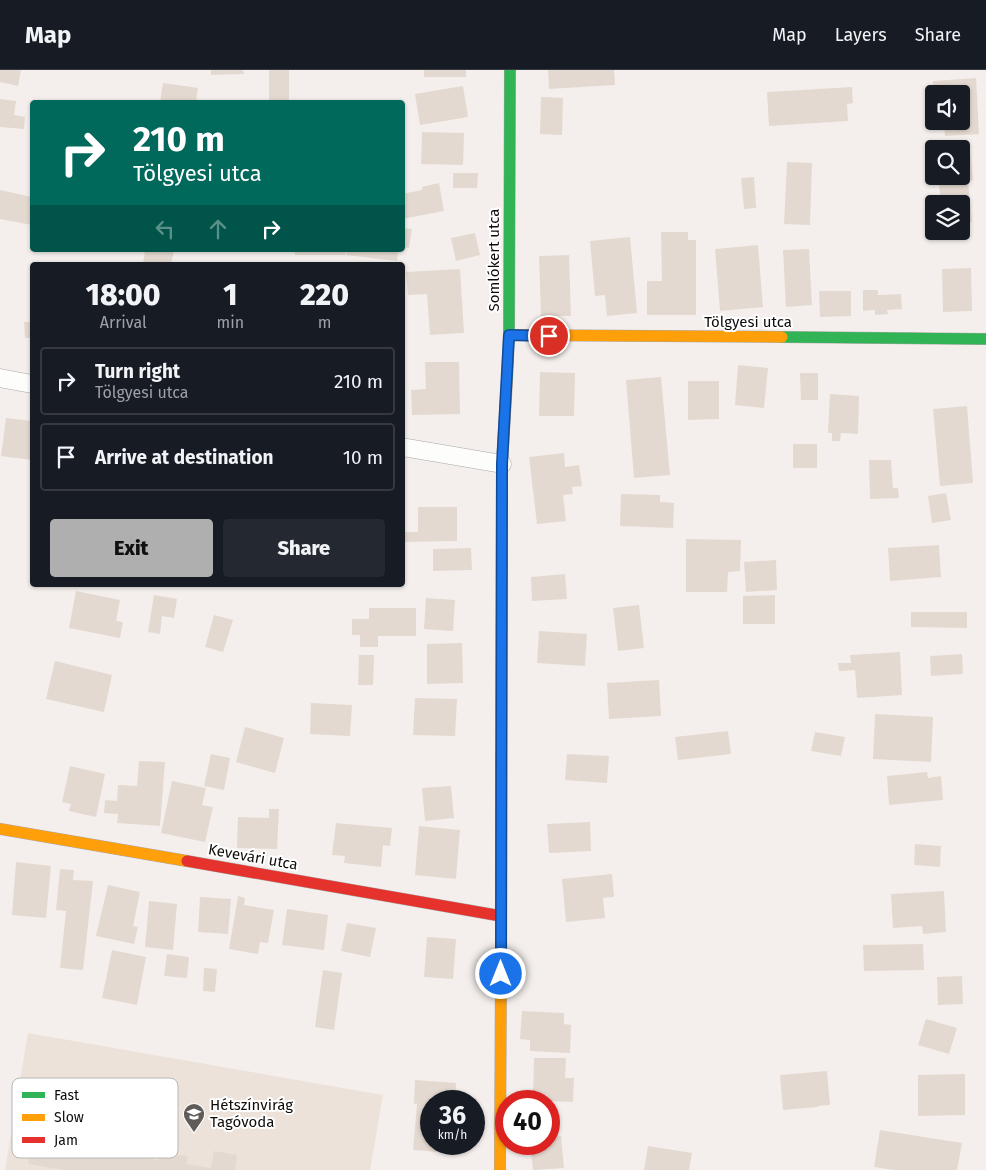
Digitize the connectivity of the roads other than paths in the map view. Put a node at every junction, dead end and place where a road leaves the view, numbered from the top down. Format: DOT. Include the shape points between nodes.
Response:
graph roads {
  1 [pos="510,70"];
  2 [pos="509,335"];
  3 [pos="986,339"];
  4 [pos="0,378"];
  5 [pos="30,384"];
  6 [pos="405,448"];
  7 [pos="502,464"];
  8 [pos="0,829"];
  9 [pos="501,916"];
  10 [pos="500,1170"];
  1 -- 2 [label="street, Somlókert utca"];
  2 -- 3 [label="street, Tölgyesi utca"];
  2 -- 7 [label="street, Somlókert utca"];
  4 -- 5 [label="street"];
  6 -- 7 [label="street"];
  7 -- 9 [label="street, Somlókert utca"];
  8 -- 9 [label="street, Kevevári utca"];
  9 -- 10 [label="street, Somlókert utca"];
}
